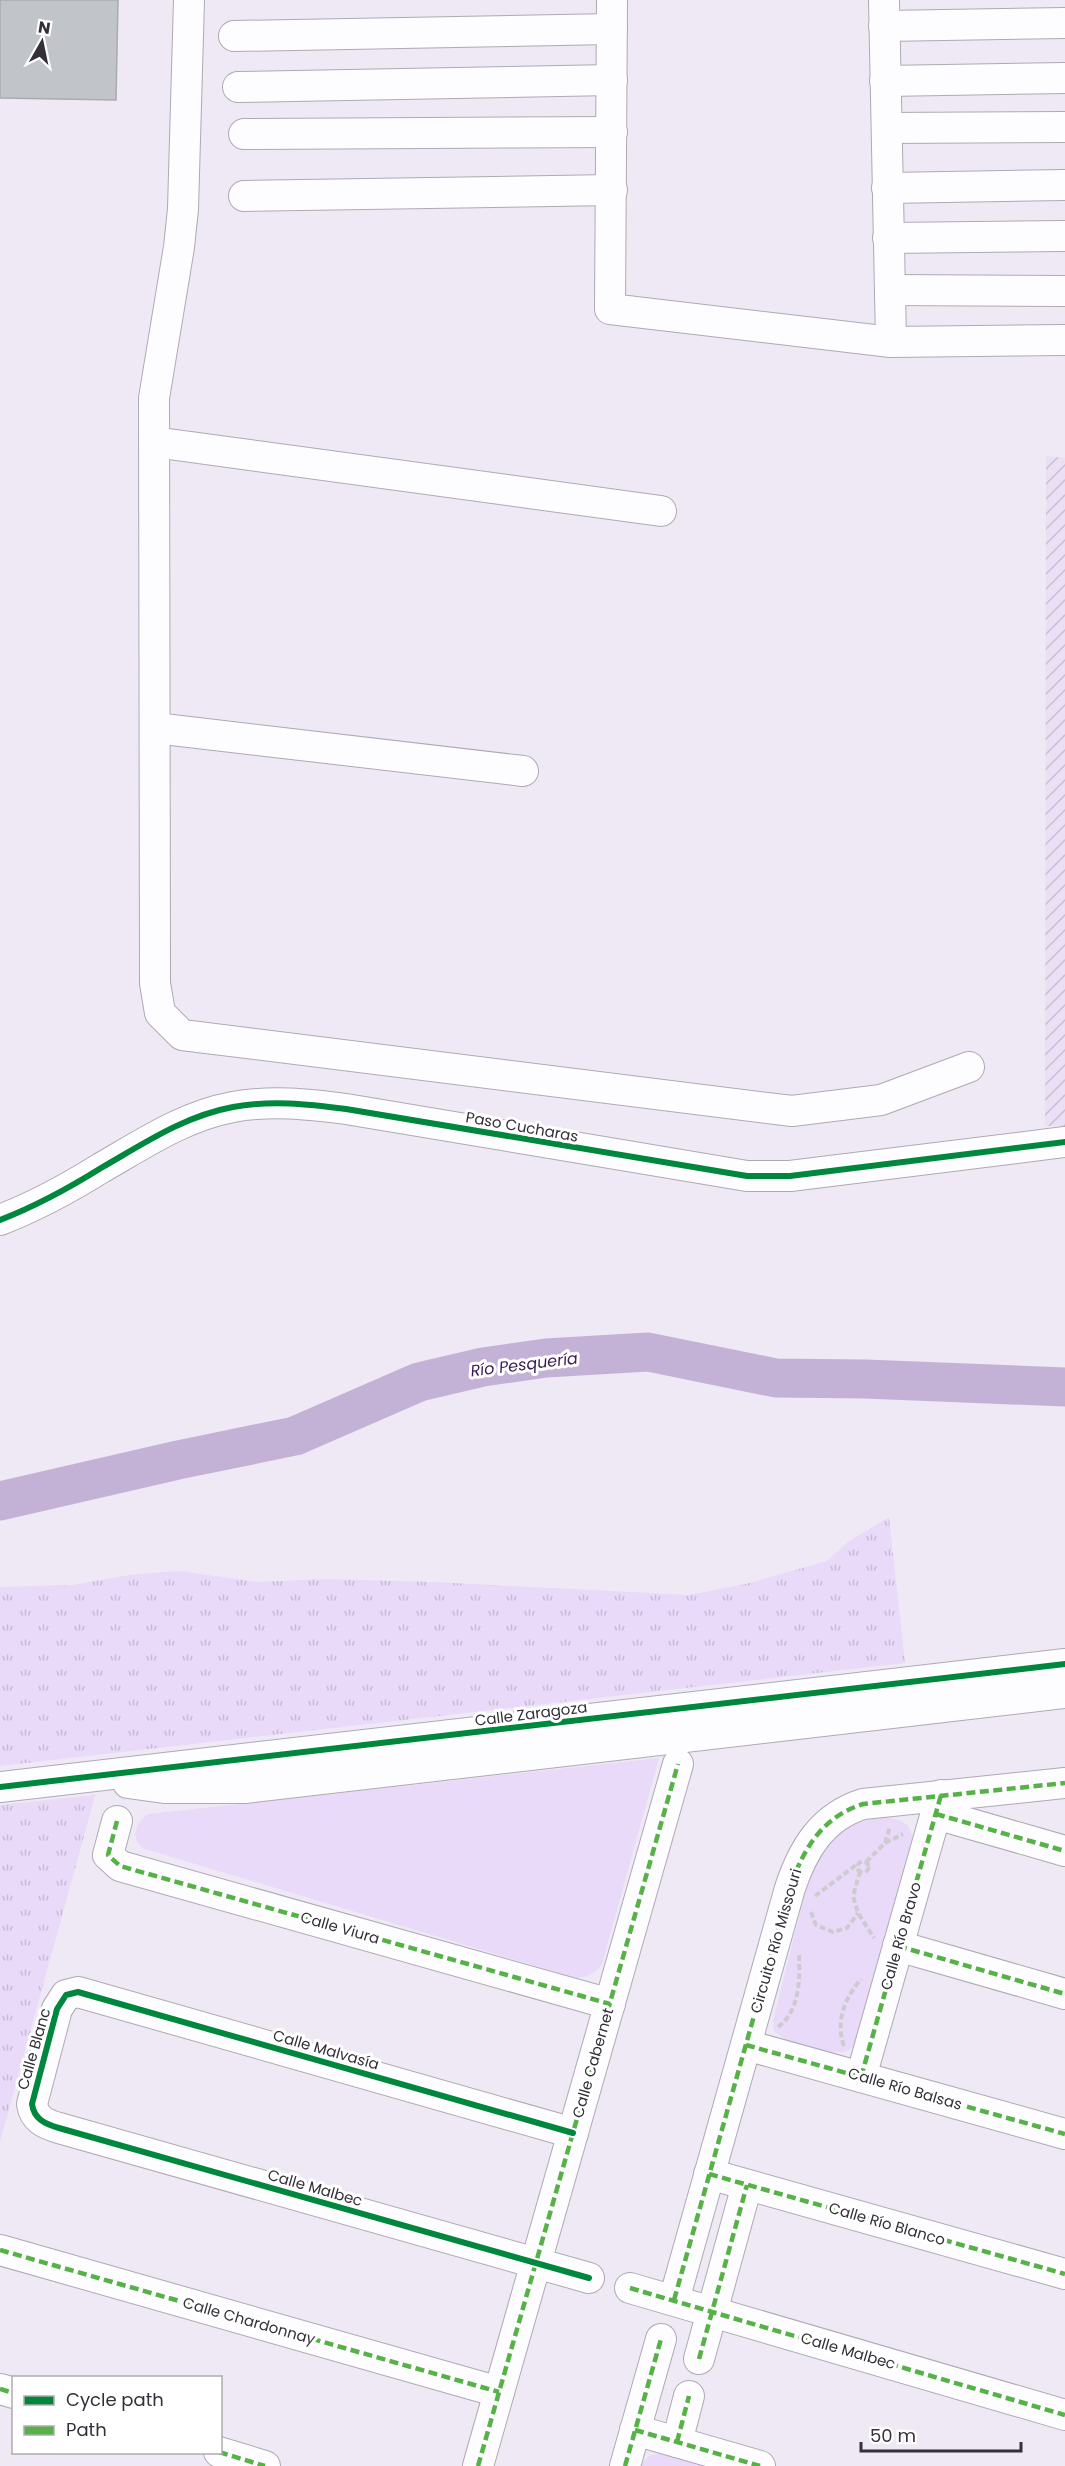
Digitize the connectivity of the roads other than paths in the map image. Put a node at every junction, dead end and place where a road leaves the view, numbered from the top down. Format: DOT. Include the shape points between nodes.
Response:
graph roads {
  1 [pos="189,0"];
  2 [pos="612,0"];
  3 [pos="884,13"];
  4 [pos="1065,23"];
  5 [pos="612,29"];
  6 [pos="234,36"];
  7 [pos="1065,78"];
  8 [pos="612,80"];
  9 [pos="885,81"];
  10 [pos="238,87"];
  11 [pos="1065,127"];
  12 [pos="887,128"];
  13 [pos="612,132"];
  14 [pos="244,134"];
  15 [pos="1065,185"];
  16 [pos="887,188"];
  17 [pos="612,190"];
  18 [pos="244,196"];
  19 [pos="1065,236"];
  20 [pos="888,238"];
  21 [pos="890,290"];
  22 [pos="1065,291"];
  23 [pos="1065,340"];
  24 [pos="891,342"];
  25 [pos="154,442"];
  26 [pos="661,511"];
  27 [pos="155,728"];
  28 [pos="523,771"];
  29 [pos="969,1067"];
  30 [pos="1065,1142"];
  31 [pos="0,1220"];
  32 [pos="1065,1665"];
  33 [pos="1065,1693"];
  34 [pos="696,1721"];
  35 [pos="678,1764"];
  36 [pos="1065,1783"];
  37 [pos="0,1786"];
  38 [pos="938,1805"];
  39 [pos="117,1821"];
  40 [pos="1065,1851"];
  41 [pos="887,1946"];
  42 [pos="72,1992"];
  43 [pos="1065,1994"];
  44 [pos="610,2004"];
  45 [pos="746,2044"];
  46 [pos="853,2065"];
  47 [pos="36,2116"];
  48 [pos="573,2133"];
  49 [pos="1065,2134"];
  50 [pos="709,2174"];
  51 [pos="747,2185"];
  52 [pos="0,2250"];
  53 [pos="536,2263"];
  54 [pos="1065,2274"];
  55 [pos="589,2278"];
  56 [pos="630,2288"];
  57 [pos="674,2300"];
  58 [pos="712,2311"];
  59 [pos="661,2339"];
  60 [pos="699,2360"];
  61 [pos="499,2392"];
  62 [pos="689,2396"];
  63 [pos="1065,2415"];
  64 [pos="635,2430"];
  65 [pos="677,2442"];
  66 [pos="222,2453"];
  67 [pos="754,2465"];
  68 [pos="265,2466"];
  69 [pos="478,2466"];
  70 [pos="625,2466"];
  1 -- 25 [label="street" via="183,209 154,398"];
  2 -- 5 [label="street"];
  3 -- 4 [label="street"];
  3 -- 9 [label="street"];
  5 -- 6 [label="street"];
  5 -- 8 [label="street"];
  7 -- 9 [label="street"];
  8 -- 10 [label="street"];
  8 -- 13 [label="street"];
  9 -- 12 [label="street"];
  11 -- 12 [label="street"];
  12 -- 16 [label="street"];
  13 -- 14 [label="street"];
  13 -- 17 [label="street"];
  15 -- 16 [label="street"];
  16 -- 20 [label="street"];
  17 -- 18 [label="street"];
  17 -- 24 [label="street" via="610,309"];
  19 -- 20 [label="street"];
  20 -- 21 [label="street"];
  21 -- 22 [label="street"];
  21 -- 24 [label="street"];
  23 -- 24 [label="street"];
  25 -- 26 [label="street"];
  25 -- 27 [label="street"];
  27 -- 28 [label="street"];
  27 -- 29 [label="street" via="155,983 160,1013 182,1035 792,1111 880,1100"];
  30 -- 31 [label="street, Paso Cucharas" via="790,1176 747,1176 346,1109 294,1102 259,1104 225,1109 182,1123 50,1198"];
  32 -- 34 [label="street, Calle Zaragoza"];
  33 -- 34 [label="street, Calle Zaragoza"];
  34 -- 37 [label="street, Calle Zaragoza"];
  35 -- 44 [label="street, Calle Cabernet"];
  36 -- 38 [label="street, Circuito Río Missouri"];
  38 -- 40 [label="street"];
  38 -- 41 [label="street, Calle Río Bravo"];
  38 -- 45 [label="street, Circuito Río Missouri" via="863,1804 816,1834 795,1875"];
  39 -- 44 [label="street, Calle Viura" via="108,1855 120,1866"];
  41 -- 43 [label="street"];
  41 -- 46 [label="street, Calle Río Bravo"];
  42 -- 47 [label="street, Calle Blanc" via="57,2009 33,2096"];
  42 -- 48 [label="street, Calle Malvasía"];
  44 -- 48 [label="street, Calle Cabernet"];
  45 -- 46 [label="street, Calle Río Balsas"];
  45 -- 50 [label="street, Circuito Río Missouri"];
  46 -- 49 [label="street, Calle Río Balsas"];
  47 -- 53 [label="street, Calle Malbec" via="48,2125 70,2132"];
  48 -- 53 [label="street, Calle Cabernet"];
  50 -- 51 [label="street, Calle Río Blanco"];
  50 -- 57 [label="street, Circuito Río Missouri"];
  51 -- 54 [label="street, Calle Río Blanco"];
  51 -- 58 [label="street"];
  52 -- 61 [label="street, Calle Chardonnay"];
  53 -- 55 [label="street, Calle Malbec"];
  53 -- 61 [label="street, Calle Cabernet"];
  56 -- 57 [label="street, Calle Malbec"];
  57 -- 58 [label="street, Calle Malbec"];
  58 -- 60 [label="street"];
  58 -- 63 [label="street, Calle Malbec"];
  59 -- 64 [label="street"];
  61 -- 69 [label="street, Calle Cabernet"];
  62 -- 65 [label="street"];
  64 -- 65 [label="street"];
  64 -- 70 [label="street"];
  65 -- 67 [label="street"];
  66 -- 68 [label="street"];
}
